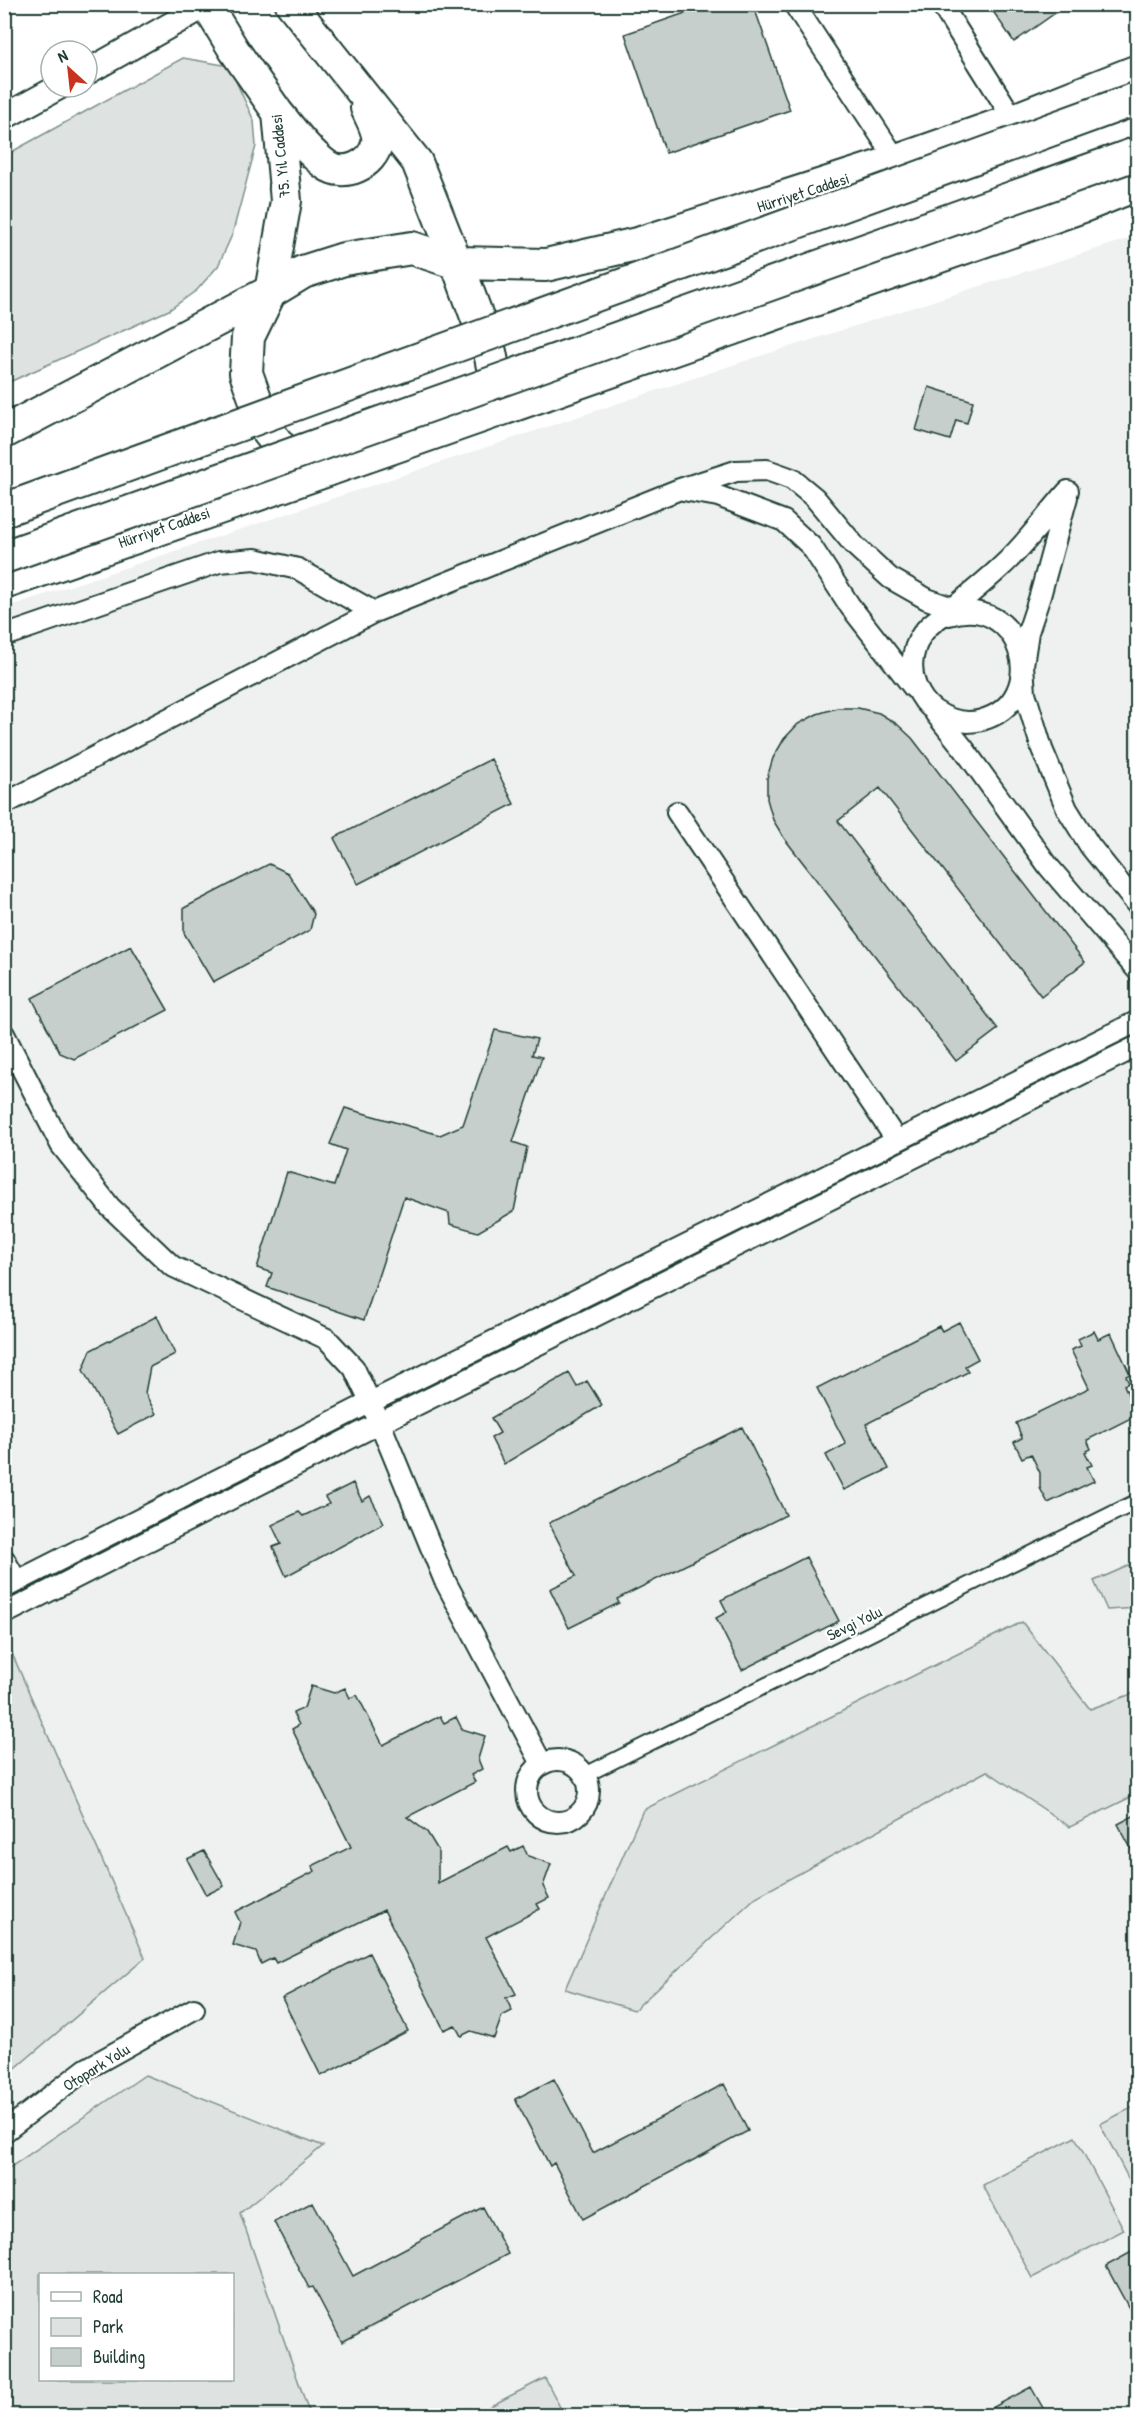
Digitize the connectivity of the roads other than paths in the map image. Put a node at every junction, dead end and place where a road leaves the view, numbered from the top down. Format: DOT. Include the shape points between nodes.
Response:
graph roads {
  1 [pos="291,4"];
  2 [pos="794,4"];
  3 [pos="941,4"];
  4 [pos="206,5"];
  5 [pos="99,65"];
  6 [pos="1137,71"];
  7 [pos="358,89"];
  8 [pos="39,98"];
  9 [pos="1137,98"];
  10 [pos="278,113"];
  11 [pos="4,117"];
  12 [pos="1014,120"];
  13 [pos="1137,153"];
  14 [pos="897,162"];
  15 [pos="1137,184"];
  16 [pos="457,263"];
  17 [pos="270,292"];
  18 [pos="501,409"];
  19 [pos="4,432"];
  20 [pos="323,472"];
  21 [pos="680,489"];
  22 [pos="4,510"];
  23 [pos="4,557"];
  24 [pos="4,583"];
  25 [pos="374,612"];
  26 [pos="952,612"];
  27 [pos="4,636"];
  28 [pos="1023,665"];
  29 [pos="925,702"];
  30 [pos="4,804"];
  31 [pos="677,812"];
  32 [pos="1137,906"];
  33 [pos="1137,971"];
  34 [pos="1137,1022"];
  35 [pos="4,1034"];
  36 [pos="1137,1046"];
  37 [pos="897,1141"];
  38 [pos="371,1402"];
  39 [pos="380,1423"];
  40 [pos="1137,1501"];
  41 [pos="4,1559"];
  42 [pos="11,1585"];
  43 [pos="4,1614"];
  44 [pos="542,1764"];
  45 [pos="585,1775"];
  46 [pos="194,2010"];
  47 [pos="4,2132"];
  1 -- 7 [label="main road"];
  2 -- 14 [label="street"];
  3 -- 12 [label="street"];
  4 -- 5 [label="street"];
  4 -- 10 [label="main road, 75. Yıl Caddesi"];
  6 -- 12 [label="highway, Hürriyet Caddesi"];
  7 -- 10 [label="main road" via="378,141 375,151 358,167 343,171 325,165"];
  7 -- 16 [label="main road" via="417,162"];
  8 -- 11 [label="street"];
  9 -- 22 [label="highway, bridge"];
  10 -- 17 [label="main road, 75. Yıl Caddesi" via="286,201"];
  12 -- 14 [label="highway, Hürriyet Caddesi"];
  13 -- 23 [label="highway, bridge"];
  14 -- 16 [label="highway, Hürriyet Caddesi" via="641,243 556,263"];
  15 -- 18 [label="highway, Hürriyet Caddesi"];
  16 -- 17 [label="highway, Hürriyet Caddesi" via="412,248 344,259 303,272"];
  16 -- 18 [label="highway" via="490,352"];
  17 -- 19 [label="highway, Hürriyet Caddesi"];
  17 -- 20 [label="highway" via="248,338 246,373 266,429 295,466"];
  18 -- 20 [label="highway, Hürriyet Caddesi"];
  20 -- 24 [label="highway, Hürriyet Caddesi"];
  21 -- 25 [label="street"];
  21 -- 26 [label="street" via="736,471 767,470 792,479 890,578"];
  21 -- 29 [label="street" via="718,496 784,521 811,546 850,606"];
  25 -- 27 [label="street" via="298,569 255,559 219,562"];
  25 -- 30 [label="street"];
  26 -- 28 [label="street" via="979,612 996,619 1010,631"];
  26 -- 28 [label="street" via="1003,565 1068,491 1028,632"];
  26 -- 29 [label="street" via="928,627 917,642 913,678"];
  28 -- 29 [label="street" via="1012,700 982,720 946,718"];
  28 -- 32 [label="street" via="1032,721 1067,809 1090,846"];
  29 -- 33 [label="street" via="1049,867"];
  31 -- 37 [label="street"];
  34 -- 37 [label="street"];
  35 -- 38 [label="street" via="61,1145 110,1207 172,1266 327,1339 354,1368"];
  36 -- 39 [label="street"];
  37 -- 38 [label="street"];
  38 -- 39 [label="street"];
  38 -- 42 [label="street"];
  39 -- 43 [label="street"];
  39 -- 44 [label="street" via="444,1579"];
  40 -- 45 [label="street, Sevgi Yolu"];
  41 -- 42 [label="street"];
  44 -- 45 [label="street" via="566,1761"];
  44 -- 45 [label="street" via="533,1772 527,1795 531,1807 550,1821 562,1822 583,1810 589,1787"];
  46 -- 47 [label="street, Otopark Yolu" via="86,2069"];
}
